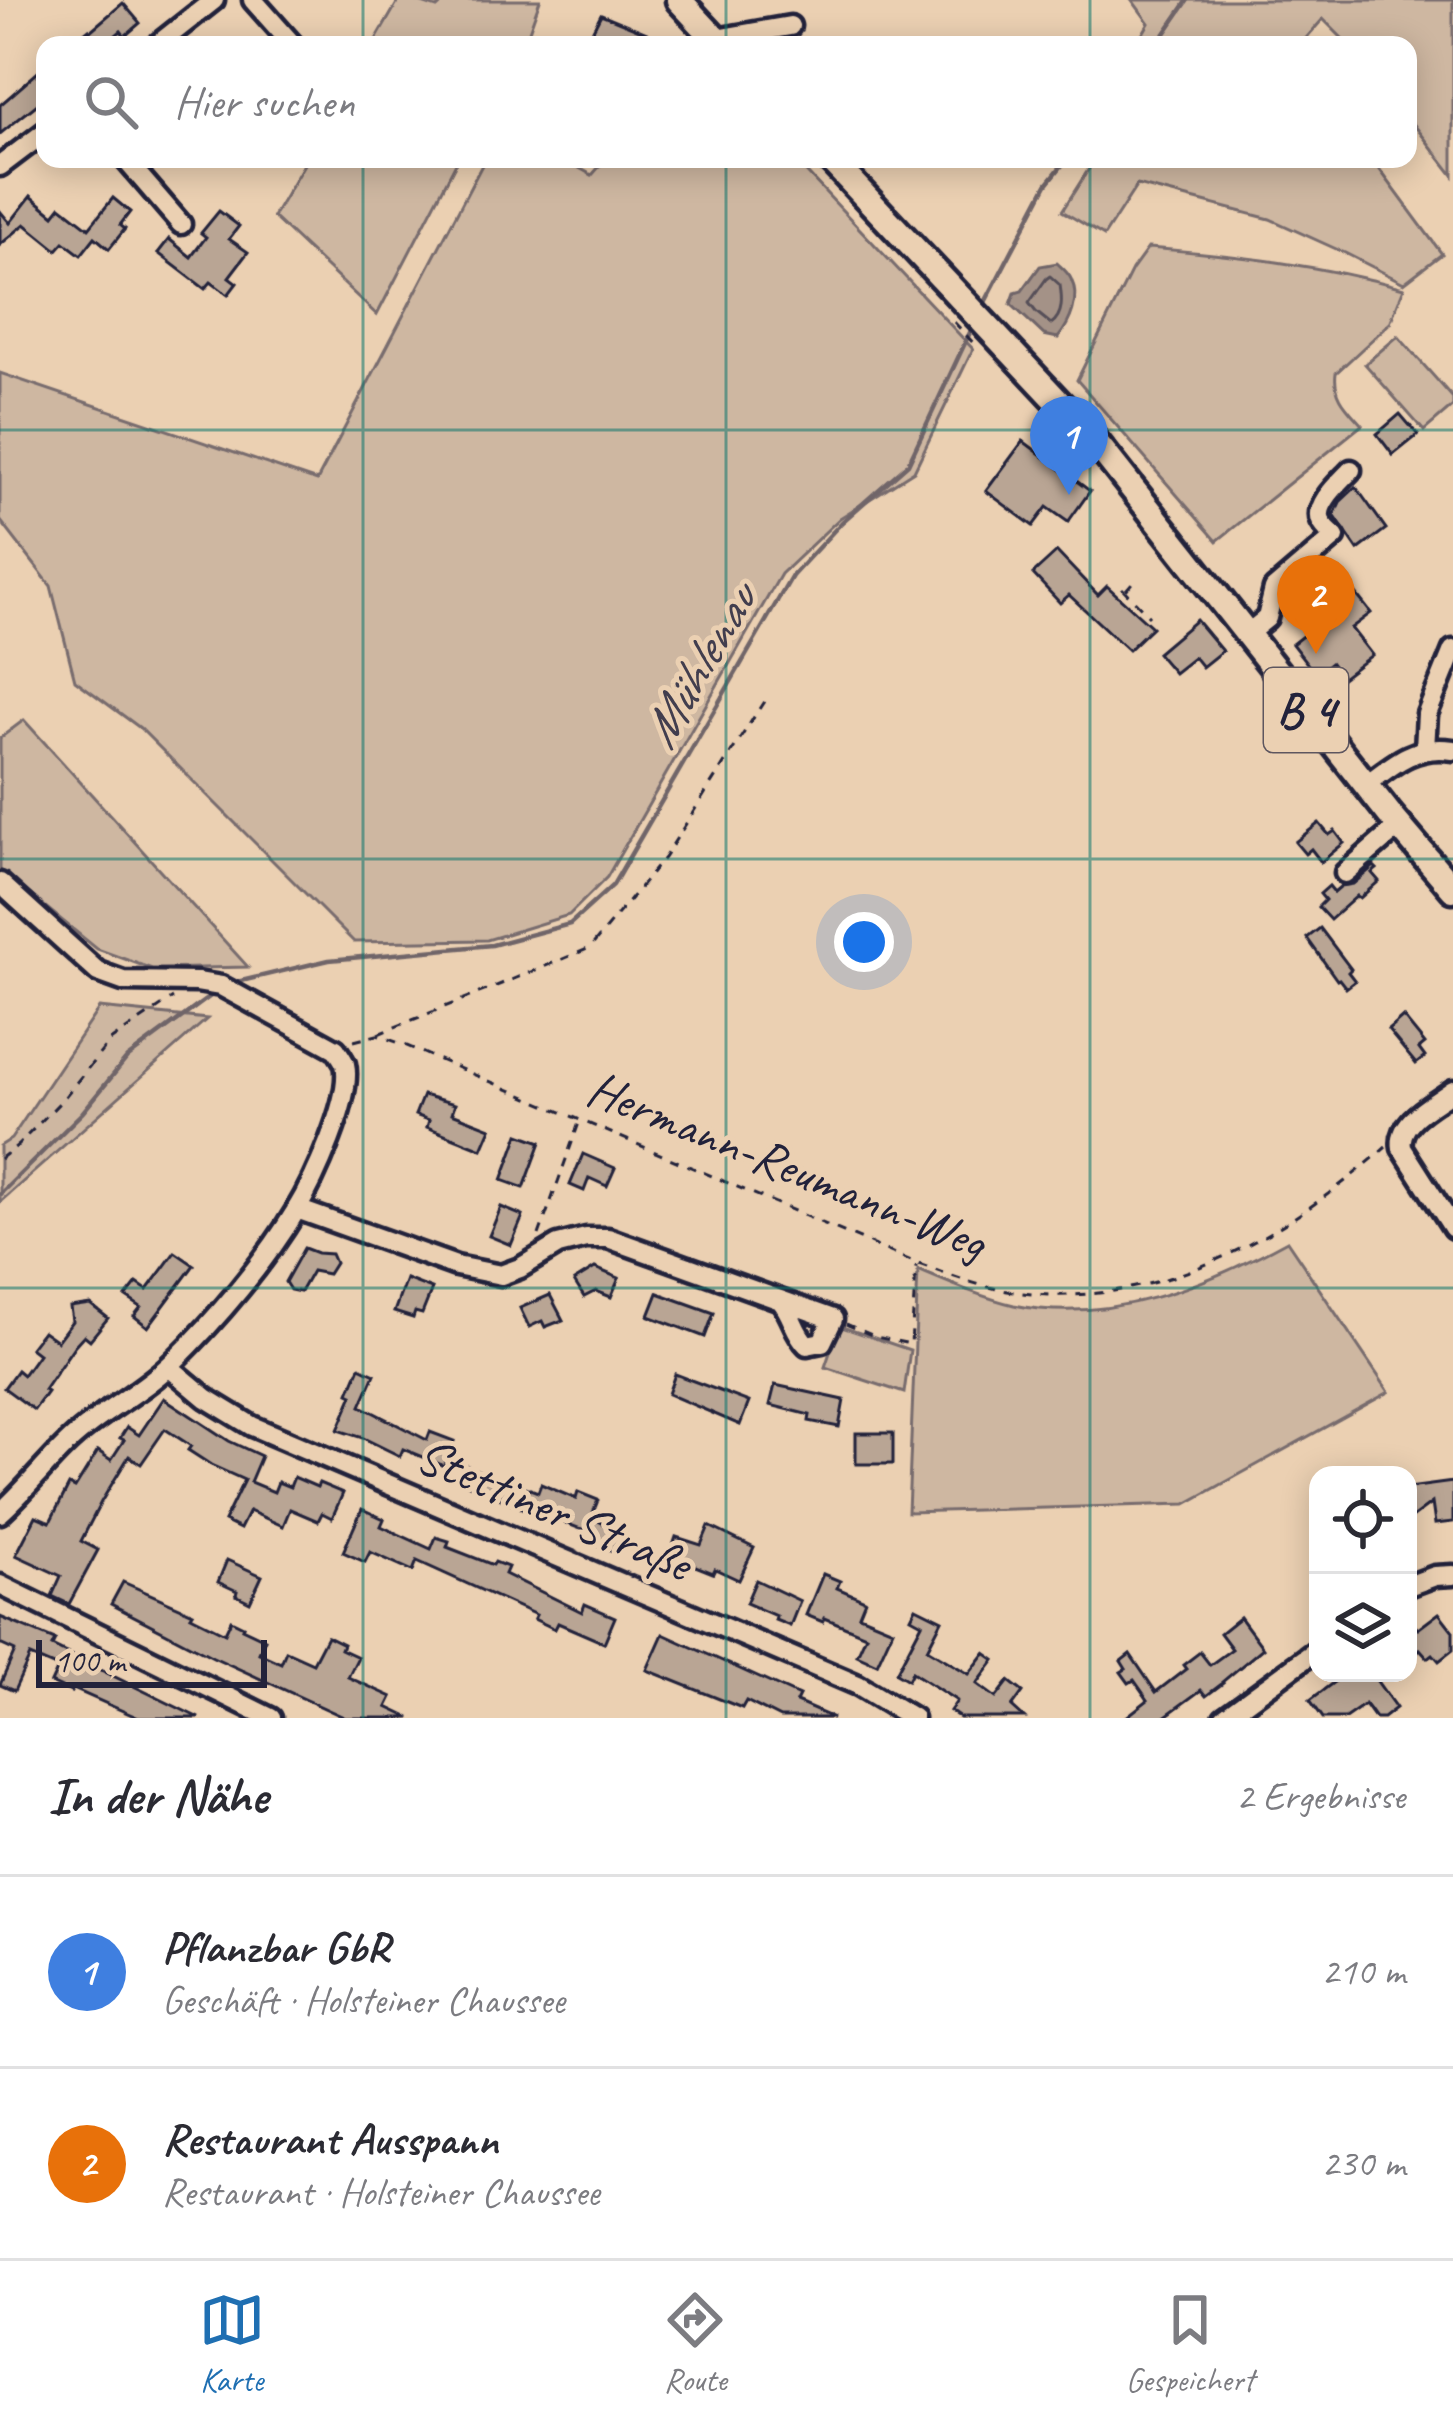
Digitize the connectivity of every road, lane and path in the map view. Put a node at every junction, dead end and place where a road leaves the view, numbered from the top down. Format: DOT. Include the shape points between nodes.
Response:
graph roads {
  1 [pos="214,0"];
  2 [pos="253,0"];
  3 [pos="679,0"];
  4 [pos="790,26"];
  5 [pos="168,36"];
  6 [pos="285,36"];
  7 [pos="712,36"];
  8 [pos="745,36"];
  9 [pos="36,139"];
  10 [pos="0,166"];
  11 [pos="133,168"];
  12 [pos="839,168"];
  13 [pos="182,224"];
  14 [pos="957,326"];
  15 [pos="986,340"];
  16 [pos="1351,470"];
  17 [pos="1137,577"];
  18 [pos="1149,616"];
  19 [pos="1246,635"];
  20 [pos="1453,650"];
  21 [pos="768,695"];
  22 [pos="1425,749"];
  23 [pos="1453,749"];
  24 [pos="1366,785"];
  25 [pos="1399,826"];
  26 [pos="1345,873"];
  27 [pos="0,883"];
  28 [pos="1453,889"];
  29 [pos="197,982"];
  30 [pos="377,1035"];
  31 [pos="336,1048"];
  32 [pos="1453,1090"];
  33 [pos="580,1120"];
  34 [pos="1400,1136"];
  35 [pos="0,1159"];
  36 [pos="297,1209"];
  37 [pos="1453,1228"];
  38 [pos="534,1260"];
  39 [pos="916,1263"];
  40 [pos="782,1300"];
  41 [pos="833,1319"];
  42 [pos="169,1366"];
  43 [pos="0,1513"];
  44 [pos="1453,1575"];
  45 [pos="1417,1583"];
  46 [pos="0,1585"];
  47 [pos="1309,1655"];
  48 [pos="272,1718"];
  49 [pos="913,1718"];
  50 [pos="1224,1718"];
  1 -- 5 [label="street"];
  2 -- 6 [label="street"];
  3 -- 7 [label="main road"];
  4 -- 8 [label="street"];
  9 -- 10 [label="street"];
  11 -- 13 [label="street"];
  12 -- 15 [label="main road, B 4" via="962,298"];
  14 -- 15 [label="path"];
  15 -- 19 [label="main road, B 4" via="1106,455"];
  16 -- 19 [label="street" via="1320,513 1334,537 1274,589 1267,618"];
  17 -- 18 [label="path" via="1124,590"];
  19 -- 24 [label="main road, B 4"];
  20 -- 22 [label="street" via="1427,714"];
  21 -- 30 [label="path" via="664,858 590,948"];
  22 -- 23 [label="street"];
  22 -- 24 [label="street"];
  24 -- 25 [label="main road, B 4"];
  25 -- 26 [label="street"];
  25 -- 28 [label="main road, B 4"];
  27 -- 29 [label="street" via="98,972 123,981"];
  29 -- 31 [label="street" via="221,986"];
  29 -- 35 [label="path" via="110,1041"];
  30 -- 31 [label="path"];
  30 -- 33 [label="path, Hermann-Reumann-Weg"];
  31 -- 36 [label="street" via="346,1078 341,1102"];
  32 -- 34 [label="street"];
  33 -- 38 [label="path"];
  33 -- 39 [label="path, Hermann-Reumann-Weg"];
  34 -- 37 [label="street"];
  34 -- 39 [label="path, Hermann-Reumann-Weg" via="1279,1228 1162,1280 1067,1296 1020,1293"];
  36 -- 38 [label="street" via="456,1266 501,1275"];
  36 -- 42 [label="street"];
  38 -- 40 [label="street" via="558,1245 608,1238"];
  39 -- 41 [label="path" via="910,1344"];
  40 -- 41 [label="street"];
  40 -- 41 [label="street" via="807,1346 822,1342"];
  42 -- 43 [label="street" via="74,1438"];
  42 -- 49 [label="street, Stettiner Straße" via="252,1426 838,1676"];
  44 -- 45 [label="street"];
  46 -- 48 [label="street"];
  47 -- 50 [label="street"];
}
